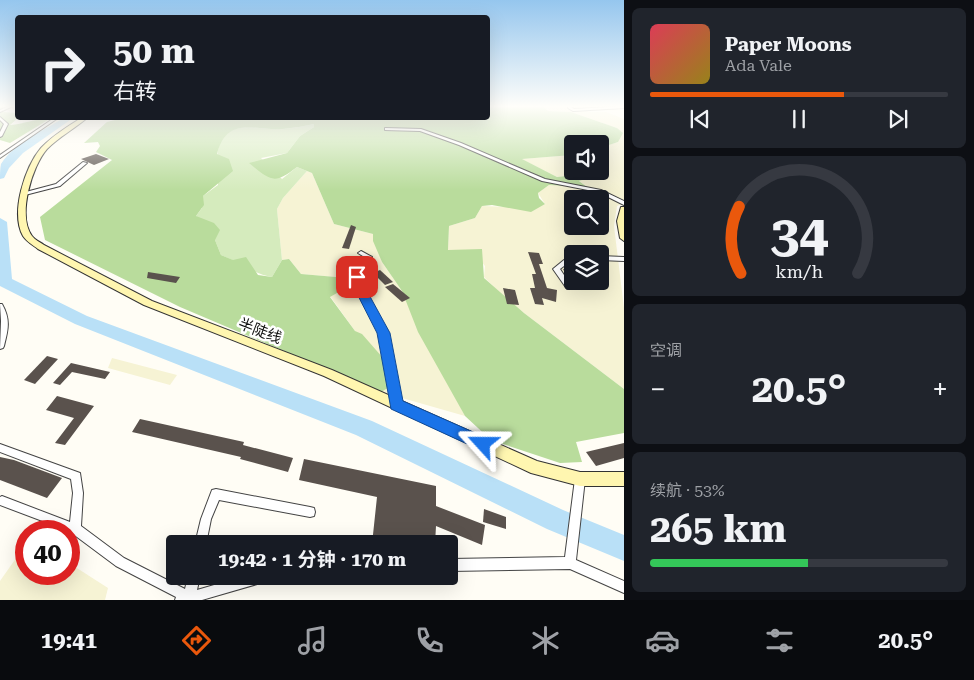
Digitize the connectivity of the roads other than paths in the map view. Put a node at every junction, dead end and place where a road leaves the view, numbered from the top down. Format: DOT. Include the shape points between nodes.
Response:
graph roads {
  1 [pos="33,134"];
  2 [pos="64,134"];
  3 [pos="431,134"];
  4 [pos="0,157"];
  5 [pos="85,163"];
  6 [pos="25,193"];
  7 [pos="624,203"];
  8 [pos="624,209"];
  9 [pos="624,238"];
  10 [pos="361,253"];
  11 [pos="609,258"];
  12 [pos="624,259"];
  13 [pos="564,263"];
  14 [pos="564,280"];
  15 [pos="0,306"];
  16 [pos="0,346"];
  17 [pos="396,404"];
  18 [pos="0,448"];
  19 [pos="580,479"];
  20 [pos="624,479"];
  21 [pos="2,501"];
  22 [pos="310,512"];
  23 [pos="52,520"];
  24 [pos="76,520"];
  25 [pos="80,533"];
  26 [pos="202,535"];
  27 [pos="570,563"];
  28 [pos="458,565"];
  29 [pos="191,585"];
  30 [pos="235,585"];
  31 [pos="624,587"];
  32 [pos="186,599"];
  1 -- 4 [label="street"];
  2 -- 6 [label="street, 半陡线" via="40,154"];
  3 -- 7 [label="street" via="544,180 598,191"];
  5 -- 6 [label="street" via="58,185"];
  6 -- 17 [label="street, 半陡线" via="21,207 22,222 27,236 41,247 148,303 328,373"];
  8 -- 9 [label="street" via="621,221"];
  10 -- 17 [label="street" via="369,257 369,270 356,280 384,333"];
  11 -- 12 [label="street"];
  13 -- 14 [label="street" via="556,269"];
  15 -- 16 [label="street" via="6,314"];
  17 -- 19 [label="street, 半陡线" via="536,468"];
  18 -- 24 [label="street" via="76,476"];
  19 -- 20 [label="street, 半陡线"];
  19 -- 27 [label="street"];
  21 -- 23 [label="street"];
  22 -- 26 [label="street" via="216,494"];
  25 -- 32 [label="street" via="120,562"];
  27 -- 28 [label="street"];
  27 -- 31 [label="street"];
  29 -- 32 [label="street"];
  30 -- 32 [label="street"];
}
